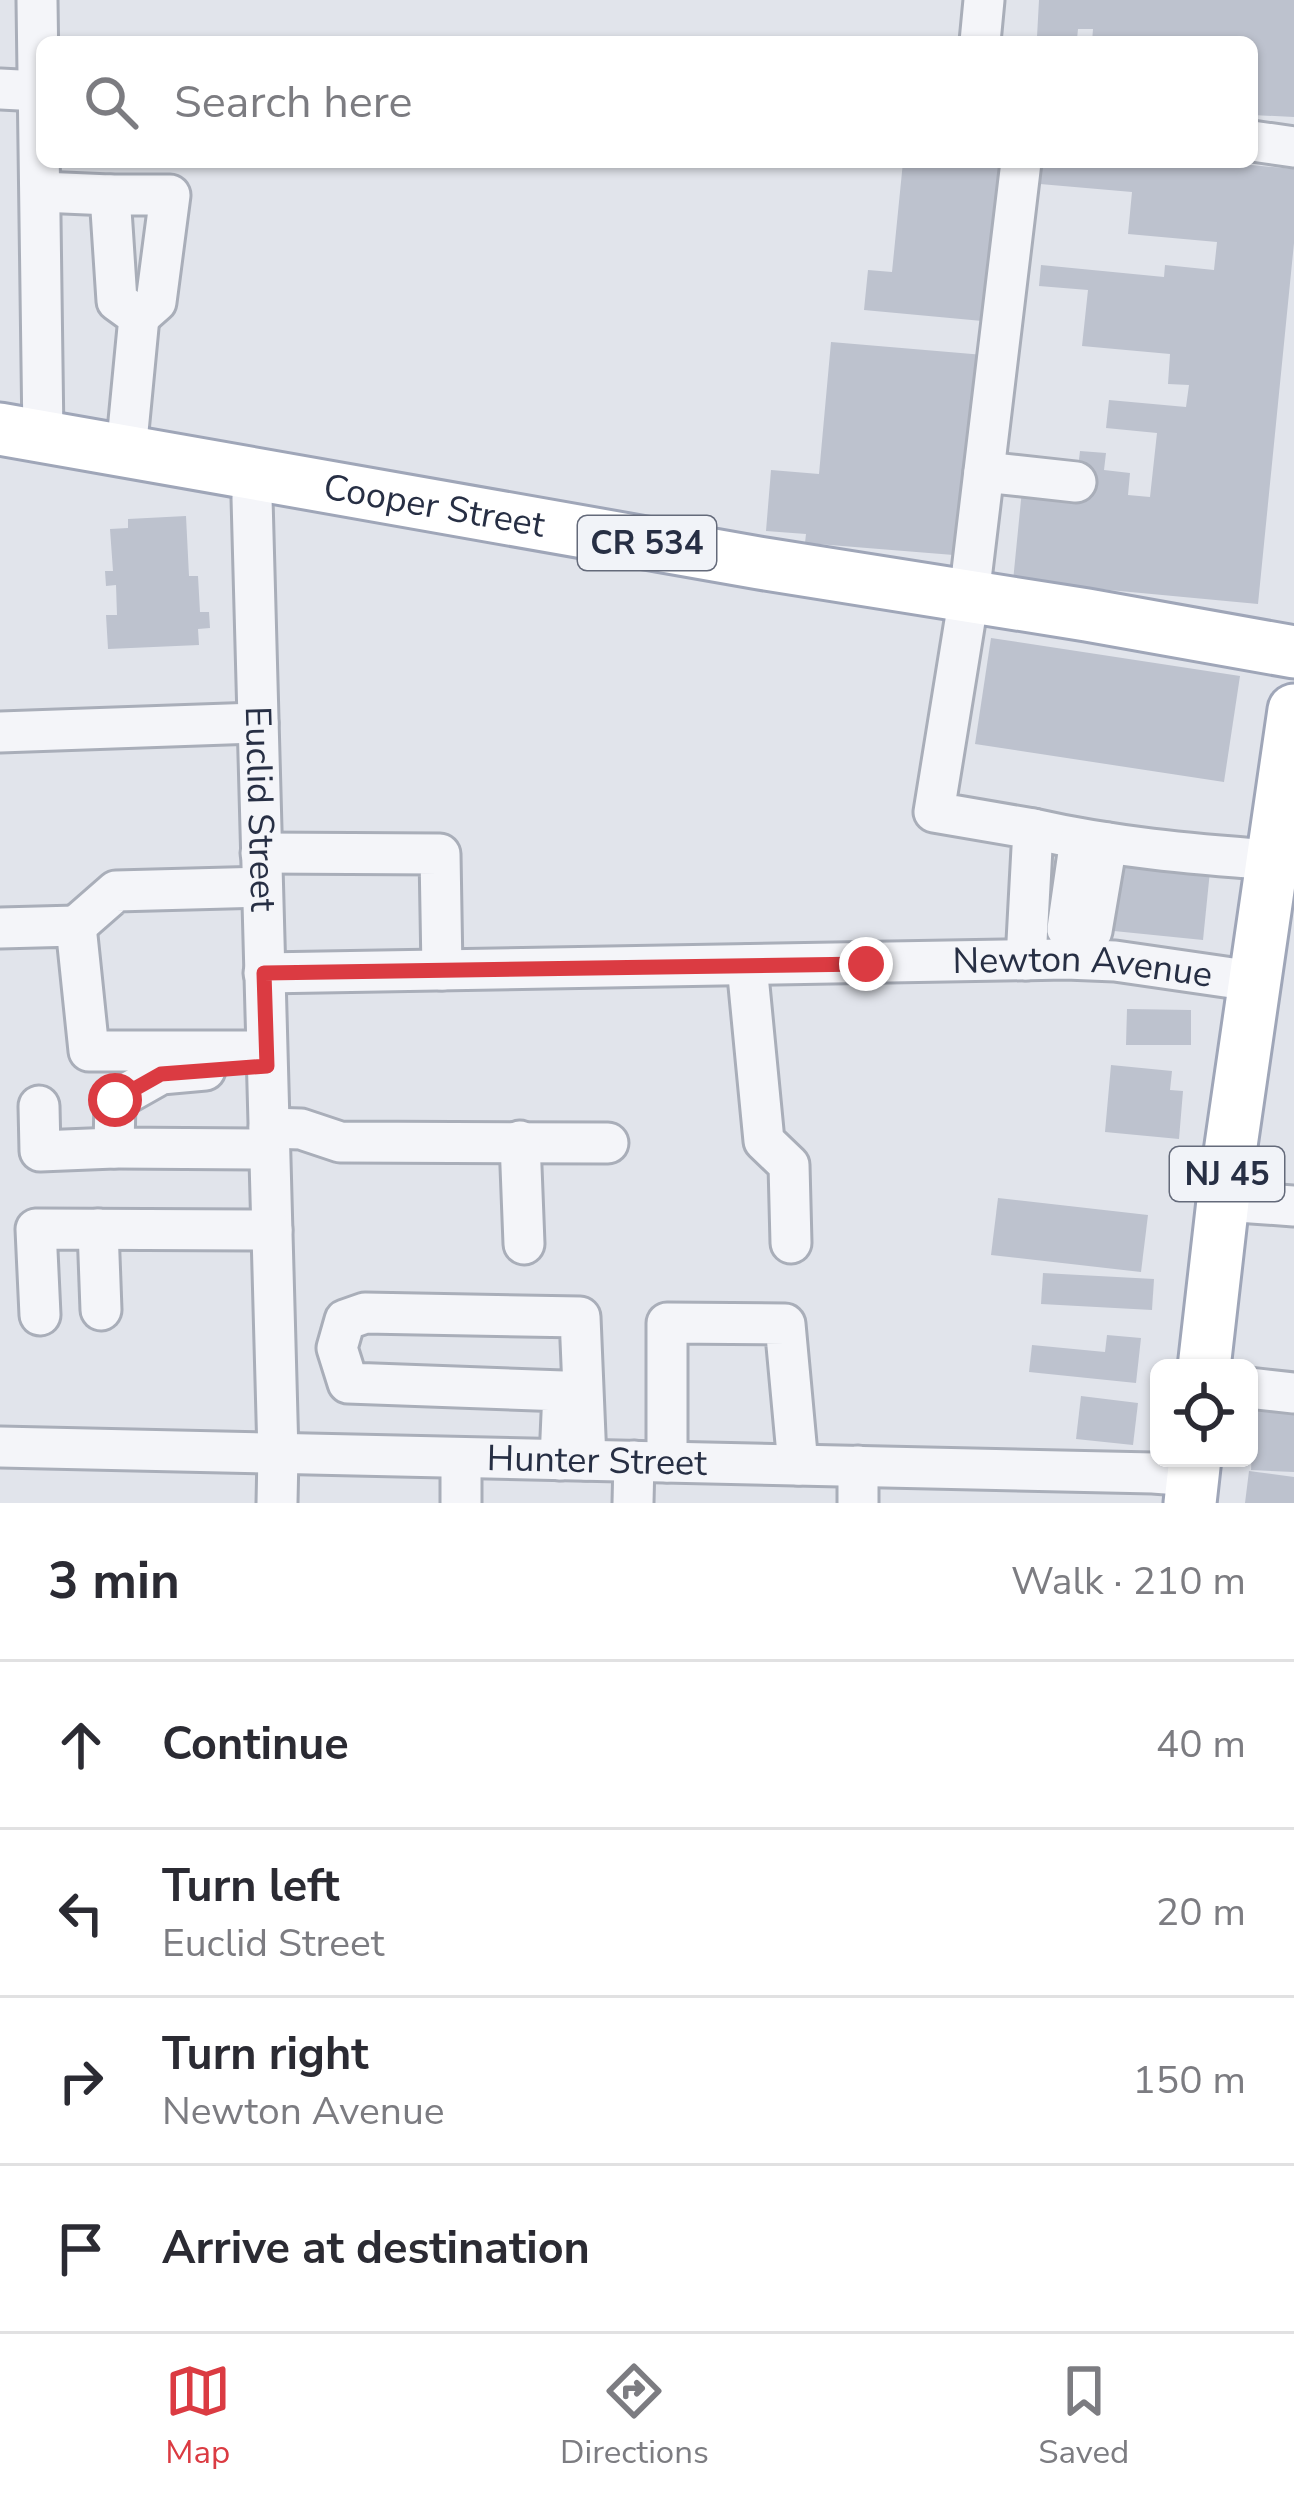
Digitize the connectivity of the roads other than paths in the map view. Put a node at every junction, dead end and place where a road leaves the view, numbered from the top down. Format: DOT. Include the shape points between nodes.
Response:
graph roads {
  1 [pos="37,0"];
  2 [pos="984,0"];
  3 [pos="981,36"];
  4 [pos="30,106"];
  5 [pos="1258,142"];
  6 [pos="1294,147"];
  7 [pos="36,153"];
  8 [pos="38,168"];
  9 [pos="1020,168"];
  10 [pos="41,192"];
  11 [pos="110,195"];
  12 [pos="139,316"];
  13 [pos="21,433"];
  14 [pos="126,452"];
  15 [pos="984,472"];
  16 [pos="254,476"];
  17 [pos="1076,482"];
  18 [pos="969,596"];
  19 [pos="1294,652"];
  20 [pos="1294,710"];
  21 [pos="258,723"];
  22 [pos="0,732"];
  23 [pos="1033,829"];
  24 [pos="1093,841"];
  25 [pos="1271,860"];
  26 [pos="262,870"];
  27 [pos="76,926"];
  28 [pos="0,928"];
  29 [pos="1075,948"];
  30 [pos="1269,953"];
  31 [pos="1026,960"];
  32 [pos="747,965"];
  33 [pos="442,970"];
  34 [pos="264,973"];
  35 [pos="267,1058"];
  36 [pos="39,1106"];
  37 [pos="269,1138"];
  38 [pos="520,1141"];
  39 [pos="608,1143"];
  40 [pos="114,1148"];
  41 [pos="1223,1202"];
  42 [pos="1294,1206"];
  43 [pos="98,1229"];
  44 [pos="272,1230"];
  45 [pos="791,1243"];
  46 [pos="524,1244"];
  47 [pos="101,1310"];
  48 [pos="40,1315"];
  49 [pos="1205,1359"];
  50 [pos="1258,1389"];
  51 [pos="1294,1394"];
  52 [pos="0,1447"];
  53 [pos="278,1454"];
  54 [pos="461,1458"];
  55 [pos="573,1460"];
  56 [pos="650,1462"];
  57 [pos="778,1478"];
  58 [pos="1193,1479"];
  59 [pos="858,1485"];
  60 [pos="277,1503"];
  61 [pos="461,1503"];
  62 [pos="633,1503"];
  1 -- 4 [label="street"];
  2 -- 3 [label="street"];
  4 -- 7 [label="street"];
  5 -- 6 [label="street"];
  8 -- 10 [label="street"];
  9 -- 15 [label="street"];
  10 -- 11 [label="street"];
  10 -- 13 [label="street"];
  11 -- 12 [label="street" via="117,301"];
  11 -- 12 [label="street" via="170,195 156,302"];
  12 -- 14 [label="street"];
  13 -- 14 [label="main road, Cooper Street / CR 534"];
  14 -- 16 [label="main road, Cooper Street / CR 534"];
  15 -- 17 [label="street"];
  15 -- 18 [label="street"];
  16 -- 18 [label="main road, Cooper Street / CR 534" via="833,591"];
  16 -- 21 [label="street, Euclid Street"];
  18 -- 19 [label="main road, Cooper Street / CR 534"];
  18 -- 23 [label="street" via="934,812"];
  20 -- 25 [label="main road, NJ 45"];
  21 -- 22 [label="street"];
  21 -- 26 [label="street, Euclid Street"];
  23 -- 24 [label="street"];
  23 -- 31 [label="street"];
  24 -- 25 [label="street"];
  24 -- 29 [label="street" via="1092,931"];
  25 -- 30 [label="main road, NJ 45"];
  26 -- 27 [label="street" via="116,891"];
  26 -- 33 [label="street" via="440,854"];
  26 -- 34 [label="street, Euclid Street"];
  27 -- 28 [label="street"];
  27 -- 35 [label="street" via="89,1051"];
  29 -- 30 [label="street, Newton Avenue" via="1115,961"];
  29 -- 31 [label="street, Newton Avenue"];
  30 -- 41 [label="main road, NJ 45"];
  31 -- 32 [label="street, Newton Avenue"];
  32 -- 33 [label="street, Newton Avenue"];
  32 -- 45 [label="street" via="764,1142 788,1166"];
  33 -- 34 [label="street, Newton Avenue"];
  34 -- 35 [label="street, Euclid Street"];
  35 -- 37 [label="street, Euclid Street"];
  35 -- 40 [label="street" via="161,1074 115,1100"];
  36 -- 40 [label="street" via="40,1151"];
  37 -- 38 [label="street" via="302,1129 340,1142"];
  37 -- 40 [label="street"];
  37 -- 44 [label="street, Euclid Street"];
  38 -- 39 [label="street"];
  38 -- 46 [label="street"];
  41 -- 42 [label="street"];
  41 -- 49 [label="main road, NJ 45"];
  43 -- 44 [label="street"];
  43 -- 47 [label="street"];
  43 -- 48 [label="street" via="36,1229"];
  44 -- 53 [label="street, Euclid Street"];
  50 -- 51 [label="street"];
  52 -- 53 [label="street, Hunter Street"];
  53 -- 54 [label="street, Hunter Street"];
  53 -- 60 [label="street, Euclid Street"];
  54 -- 55 [label="street, Hunter Street"];
  54 -- 61 [label="street"];
  55 -- 55 [label="street" via="580,1317 365,1312 345,1321 337,1348 348,1383 562,1391"];
  55 -- 56 [label="street, Hunter Street"];
  56 -- 57 [label="street, Hunter Street"];
  56 -- 57 [label="street" via="667,1323 785,1324"];
  56 -- 62 [label="street"];
  57 -- 59 [label="street, Hunter Street"];
  58 -- 59 [label="street, Hunter Street" via="1153,1473"];
}
